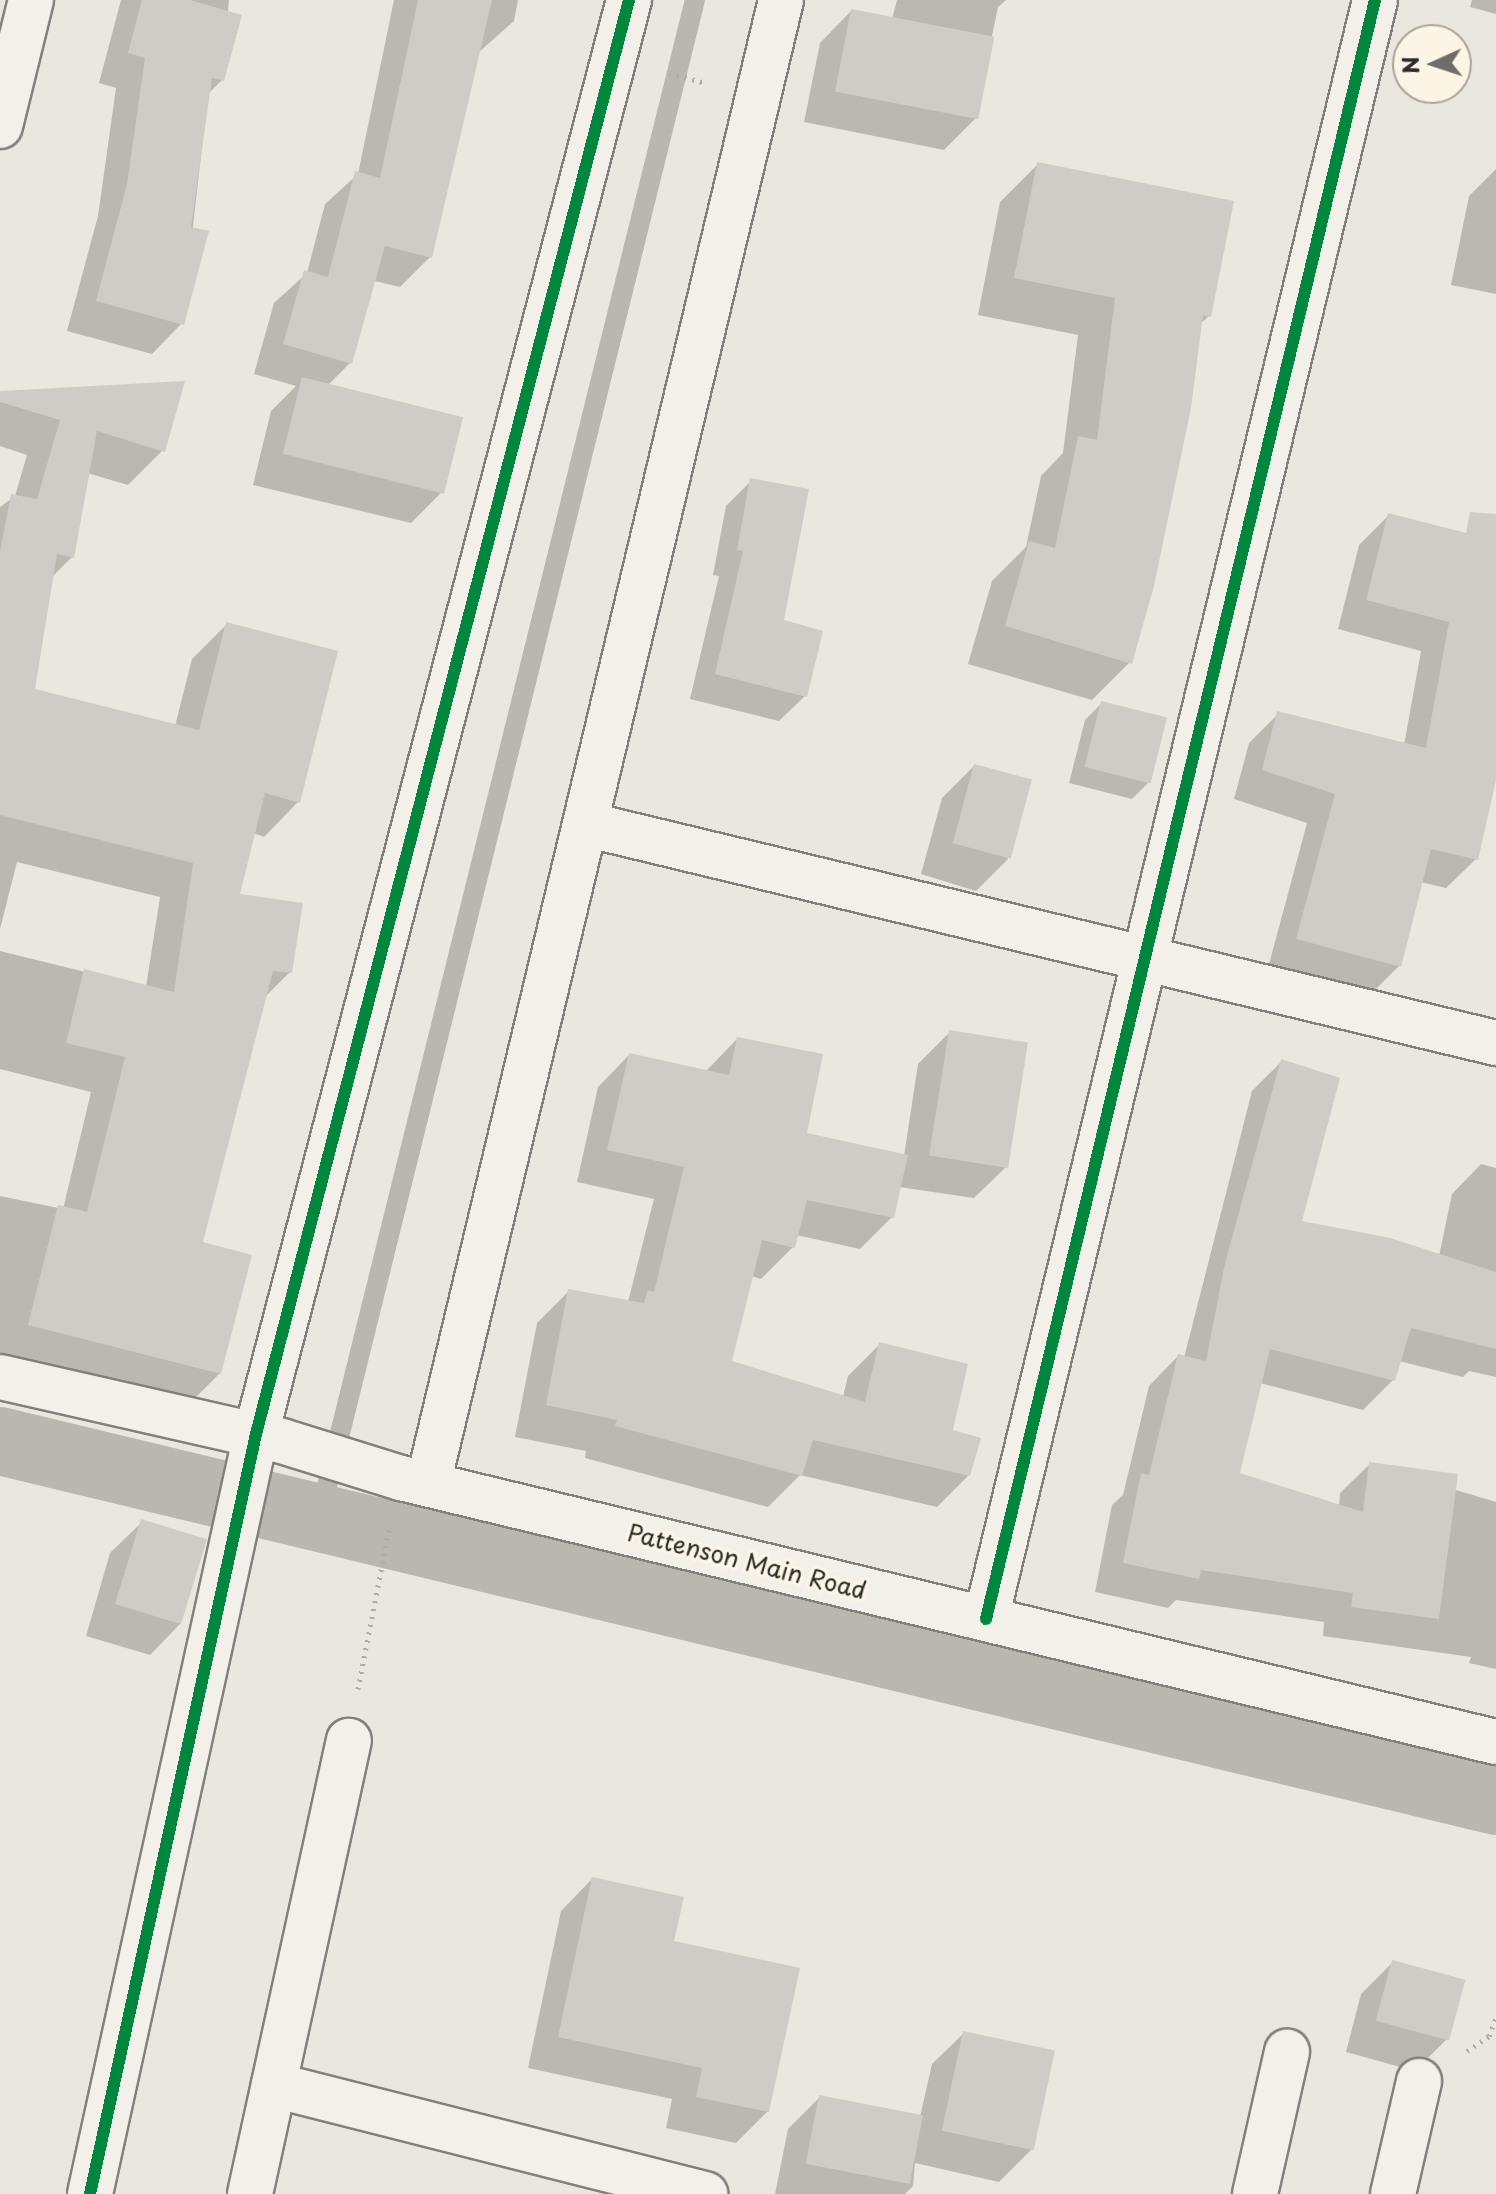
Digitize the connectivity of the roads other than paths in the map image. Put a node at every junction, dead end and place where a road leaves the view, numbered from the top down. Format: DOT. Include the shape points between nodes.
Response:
graph roads {
  1 [pos="31,0"];
  2 [pos="629,0"];
  3 [pos="781,0"];
  4 [pos="1375,0"];
  5 [pos="0,126"];
  6 [pos="585,824"];
  7 [pos="1143,958"];
  8 [pos="1496,1043"];
  9 [pos="0,1377"];
  10 [pos="263,1442"];
  11 [pos="407,1479"];
  12 [pos="986,1619"];
  13 [pos="349,1741"];
  14 [pos="1496,1742"];
  15 [pos="1287,2052"];
  16 [pos="1419,2081"];
  17 [pos="274,2085"];
  18 [pos="90,2194"];
  19 [pos="250,2194"];
  20 [pos="705,2194"];
  21 [pos="1255,2194"];
  22 [pos="1393,2194"];
  1 -- 5 [label="street"];
  2 -- 10 [label="street"];
  3 -- 6 [label="street"];
  4 -- 7 [label="street"];
  6 -- 7 [label="street"];
  6 -- 11 [label="street"];
  7 -- 8 [label="street"];
  7 -- 12 [label="street"];
  9 -- 10 [label="street, Pattenson Main Road"];
  10 -- 11 [label="street, Pattenson Main Road"];
  10 -- 18 [label="street" via="234,1525"];
  11 -- 12 [label="street, Pattenson Main Road"];
  12 -- 14 [label="street, Pattenson Main Road"];
  13 -- 17 [label="street"];
  15 -- 21 [label="street"];
  16 -- 22 [label="street"];
  17 -- 19 [label="street"];
  17 -- 20 [label="street"];
}
